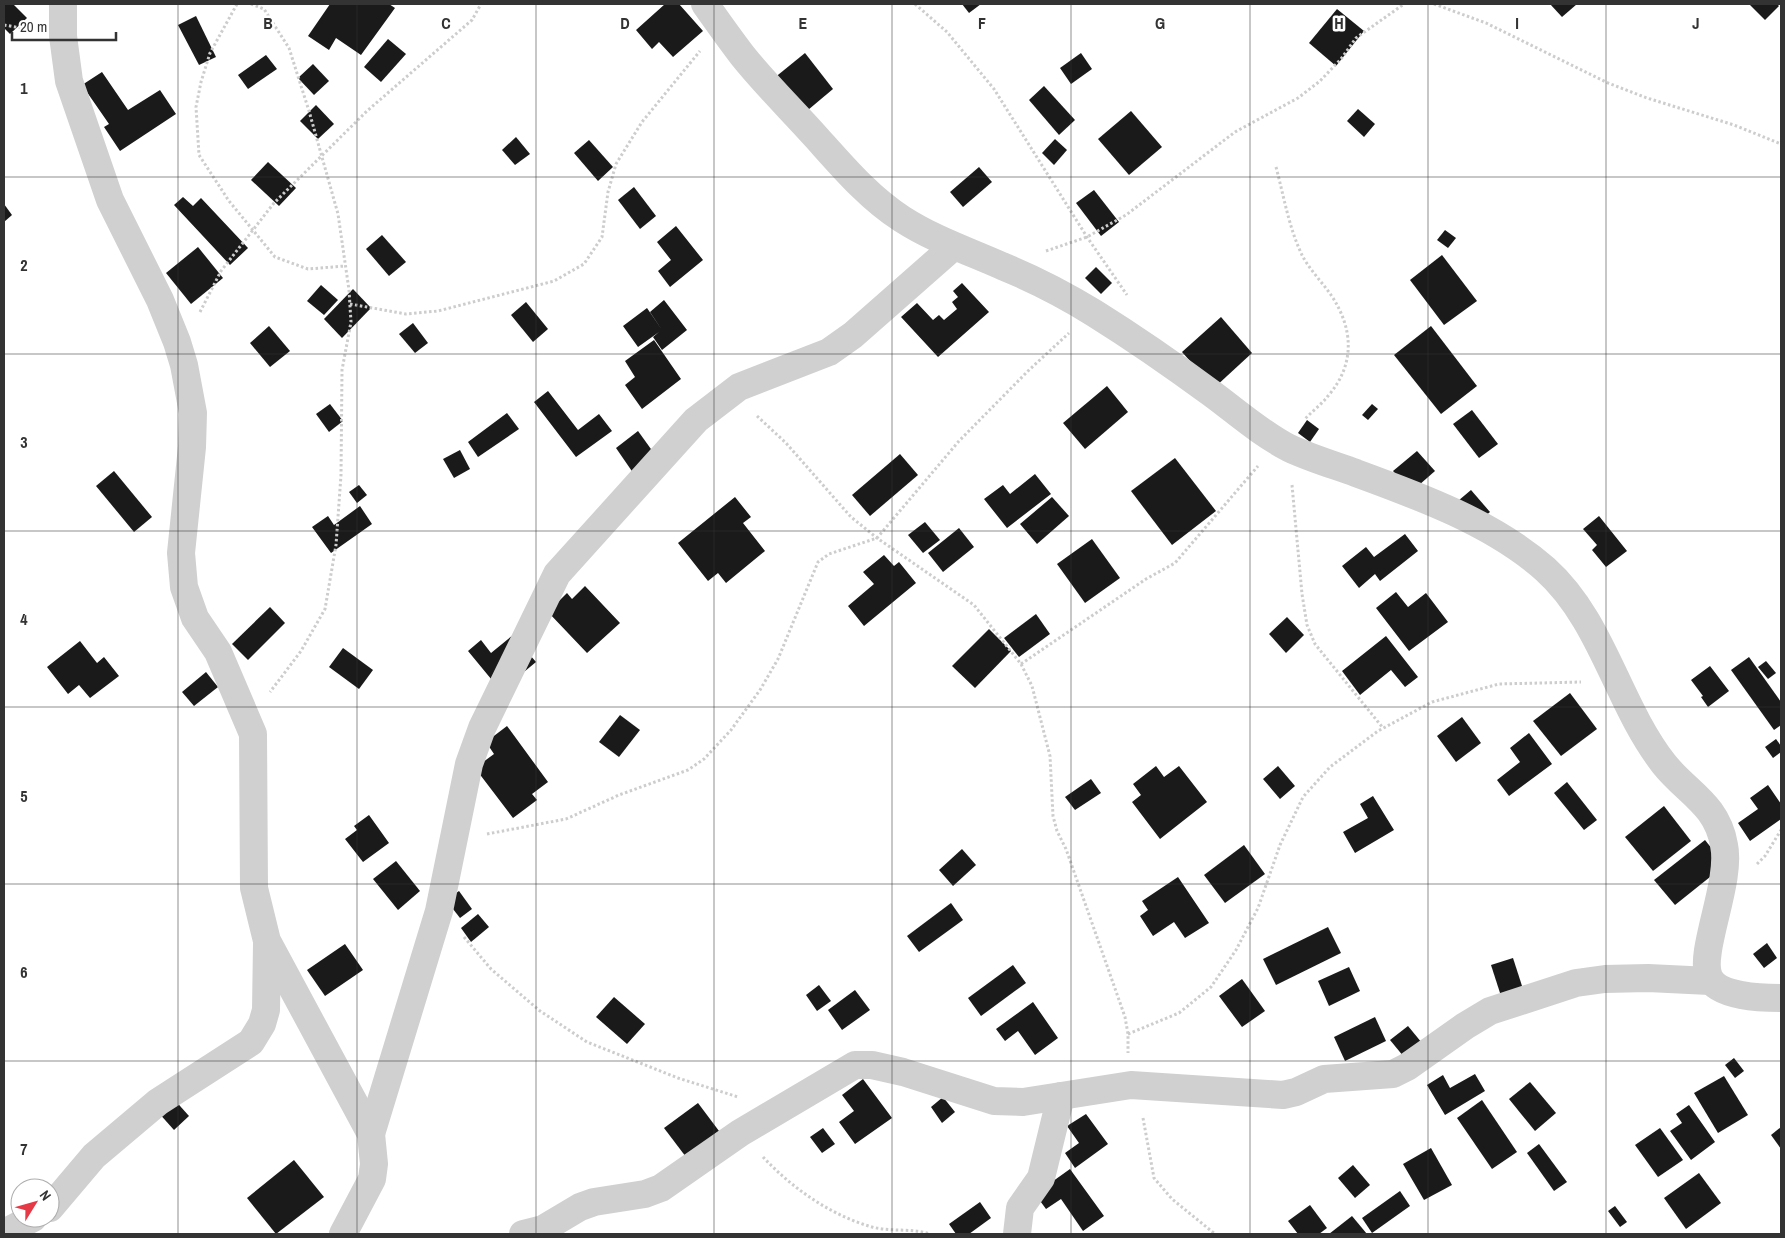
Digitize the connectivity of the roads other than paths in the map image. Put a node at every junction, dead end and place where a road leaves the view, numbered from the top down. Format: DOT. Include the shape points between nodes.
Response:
graph roads {
  1 [pos="63,4"];
  2 [pos="705,4"];
  3 [pos="953,247"];
  4 [pos="267,941"];
  5 [pos="1710,981"];
  6 [pos="1781,998"];
  7 [pos="1061,1096"];
  8 [pos="372,1134"];
  9 [pos="60,1196"];
  10 [pos="343,1234"];
  11 [pos="523,1234"];
  12 [pos="1017,1234"];
  1 -- 4 [label="street" via="68,82 110,200 160,300 184,365 193,413 181,553 184,587 195,618 218,652 253,734 254,888"];
  2 -- 3 [label="street" via="749,63 883,207"];
  3 -- 5 [label="street" via="1003,266 1094,313 1183,372 1253,428 1285,446 1432,500 1523,552 1546,570 1568,592 1584,616 1665,766 1705,803 1719,824 1725,848 1725,878 1706,962"];
  3 -- 8 [label="street" via="853,335 829,352 739,387 696,420 557,574 469,764 439,911"];
  4 -- 8 [label="street"];
  4 -- 9 [label="street" via="266,1010 251,1042 158,1102 94,1156"];
  5 -- 6 [label="street" via="1719,988 1754,998"];
  5 -- 7 [label="street" via="1648,978 1576,983 1490,1011 1393,1074 1324,1079 1283,1095 1125,1087"];
  7 -- 11 [label="street" via="1023,1102 994,1101 903,1072 855,1065 740,1133 661,1188 587,1204 543,1229"];
  7 -- 12 [label="street" via="1041,1178 1020,1208"];
  8 -- 10 [label="street" via="372,1179"];
}
